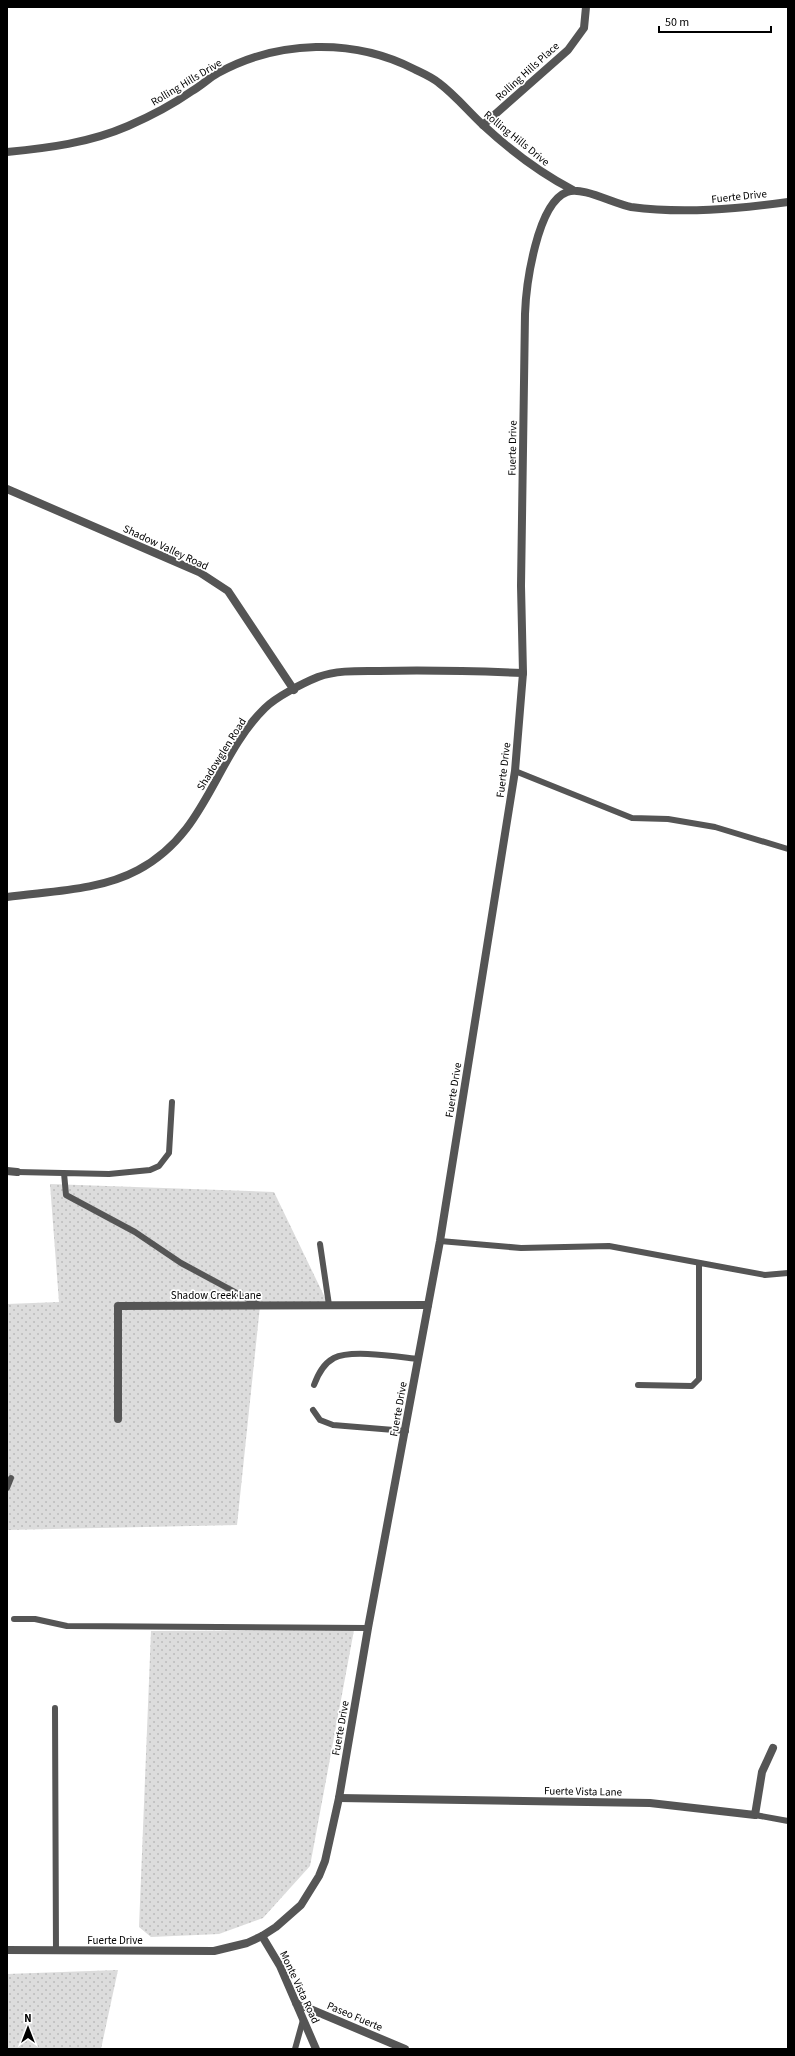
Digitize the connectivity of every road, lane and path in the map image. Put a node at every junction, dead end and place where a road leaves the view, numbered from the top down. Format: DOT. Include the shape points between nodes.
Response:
graph roads {
  1 [pos="586,7"];
  2 [pos="483,125"];
  3 [pos="7,152"];
  4 [pos="573,190"];
  5 [pos="788,202"];
  6 [pos="7,489"];
  7 [pos="523,673"];
  8 [pos="294,690"];
  9 [pos="515,771"];
  10 [pos="788,849"];
  11 [pos="7,897"];
  12 [pos="172,1102"];
  13 [pos="7,1171"];
  14 [pos="17,1172"];
  15 [pos="64,1173"];
  16 [pos="440,1241"];
  17 [pos="320,1244"];
  18 [pos="699,1263"];
  19 [pos="788,1273"];
  20 [pos="260,1305"];
  21 [pos="329,1305"];
  22 [pos="428,1305"];
  23 [pos="418,1359"];
  24 [pos="314,1385"];
  25 [pos="638,1385"];
  26 [pos="313,1410"];
  27 [pos="118,1419"];
  28 [pos="406,1431"];
  29 [pos="11,1478"];
  30 [pos="7,1488"];
  31 [pos="14,1619"];
  32 [pos="368,1628"];
  33 [pos="55,1708"];
  34 [pos="773,1748"];
  35 [pos="340,1798"];
  36 [pos="755,1815"];
  37 [pos="788,1821"];
  38 [pos="262,1936"];
  39 [pos="7,1950"];
  40 [pos="56,1950"];
  41 [pos="296,2003"];
  42 [pos="303,2020"];
  43 [pos="295,2049"];
  44 [pos="316,2049"];
  45 [pos="405,2049"];
  1 -- 2 [label="street, Rolling Hills Place" via="584,28 568,50"];
  2 -- 3 [label="street, Rolling Hills Drive" via="439,83 413,68 352,48 299,47 266,54 218,73 172,104 126,127 101,136 57,146"];
  2 -- 4 [label="street, Rolling Hills Drive" via="548,177"];
  4 -- 5 [label="street, Fuerte Drive" via="626,206 652,210 700,211"];
  4 -- 7 [label="street, Fuerte Drive" via="559,197 544,221 532,256 524,314 520,586"];
  6 -- 8 [label="street, Shadow Valley Road" via="199,572 228,591"];
  7 -- 8 [label="street, Shadowglen Road" via="349,671 319,677"];
  7 -- 9 [label="street, Fuerte Drive"];
  8 -- 11 [label="street, Shadowglen Road" via="266,707 248,728 188,830 152,862 126,876 101,884"];
  9 -- 10 [label="lane" via="632,818 668,819 715,827"];
  9 -- 16 [label="street, Fuerte Drive"];
  12 -- 15 [label="lane" via="169,1153 159,1166 150,1170 109,1174"];
  13 -- 14 [label="street"];
  14 -- 15 [label="lane"];
  15 -- 20 [label="lane" via="66,1195"];
  16 -- 18 [label="lane" via="520,1248 609,1246"];
  16 -- 22 [label="street, Fuerte Drive"];
  17 -- 21 [label="lane"];
  18 -- 19 [label="lane" via="765,1276"];
  18 -- 25 [label="lane" via="699,1378 692,1386"];
  20 -- 21 [label="street, Shadow Creek Lane"];
  20 -- 27 [label="street, Shadow Creek Lane" via="118,1306"];
  21 -- 22 [label="street, Shadow Creek Lane"];
  22 -- 23 [label="street, Fuerte Drive"];
  23 -- 24 [label="lane" via="362,1354 335,1358 320,1370"];
  23 -- 28 [label="street, Fuerte Drive"];
  26 -- 28 [label="lane" via="320,1420 333,1425"];
  28 -- 32 [label="street, Fuerte Drive"];
  29 -- 30 [label="lane"];
  31 -- 32 [label="lane" via="35,1619 67,1626"];
  32 -- 35 [label="street, Fuerte Drive"];
  33 -- 40 [label="lane"];
  34 -- 36 [label="street" via="762,1772"];
  35 -- 36 [label="street, Fuerte Vista Lane" via="650,1803"];
  35 -- 38 [label="street, Fuerte Drive" via="325,1861 314,1886 289,1917"];
  36 -- 37 [label="lane"];
  38 -- 40 [label="street, Fuerte Drive" via="242,1945 214,1951"];
  38 -- 41 [label="street, Monte Vista Road" via="280,1966"];
  39 -- 40 [label="street, Fuerte Drive"];
  41 -- 42 [label="street, Monte Vista Road"];
  41 -- 45 [label="street, Paseo Fuerte"];
  42 -- 43 [label="lane"];
  42 -- 44 [label="street, Monte Vista Road"];
}
